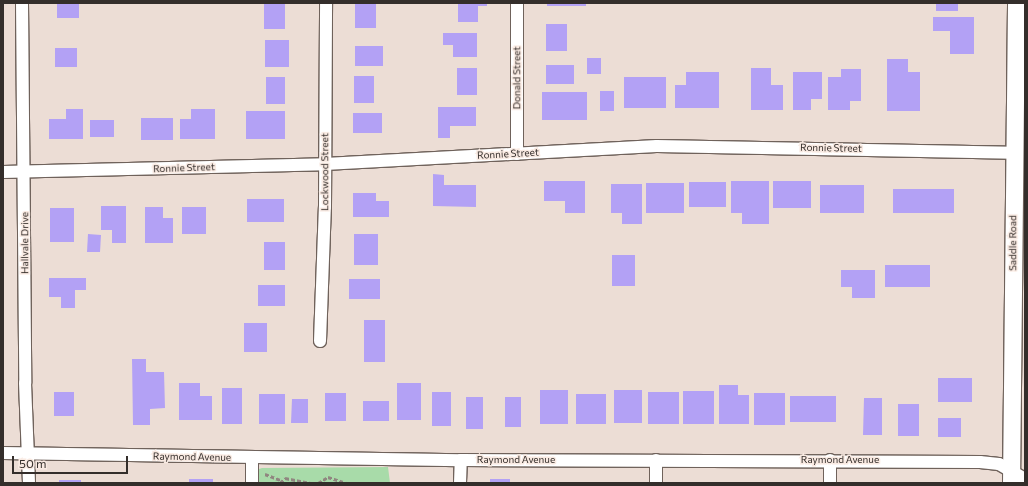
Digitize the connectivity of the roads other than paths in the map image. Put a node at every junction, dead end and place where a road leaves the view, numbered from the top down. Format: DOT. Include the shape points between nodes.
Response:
graph roads {
  1 [pos="22,3"];
  2 [pos="326,3"];
  3 [pos="518,3"];
  4 [pos="1016,3"];
  5 [pos="1012,153"];
  6 [pos="517,154"];
  7 [pos="325,164"];
  8 [pos="3,172"];
  9 [pos="26,172"];
  10 [pos="320,341"];
  11 [pos="3,453"];
  12 [pos="27,453"];
  13 [pos="252,458"];
  14 [pos="461,460"];
  15 [pos="656,460"];
  16 [pos="830,460"];
  17 [pos="1016,477"];
  18 [pos="29,483"];
  19 [pos="252,483"];
  20 [pos="460,483"];
  21 [pos="656,483"];
  22 [pos="830,483"];
  1 -- 9 [label="street, Hallvale Drive"];
  2 -- 7 [label="street, Lockwood Street"];
  3 -- 6 [label="street, Donald Street"];
  4 -- 5 [label="street, Saddle Road"];
  5 -- 6 [label="street, Ronnie Street" via="657,146"];
  5 -- 17 [label="street, Saddle Road"];
  6 -- 7 [label="street, Ronnie Street"];
  7 -- 9 [label="street, Ronnie Street"];
  7 -- 10 [label="street, Lockwood Street"];
  8 -- 9 [label="street, Ronnie Street"];
  9 -- 12 [label="street, Hallvale Drive"];
  11 -- 12 [label="street, Raymond Avenue"];
  12 -- 13 [label="street, Raymond Avenue"];
  12 -- 18 [label="street, Hallvale Drive"];
  13 -- 14 [label="street, Raymond Avenue"];
  13 -- 19 [label="street"];
  14 -- 15 [label="street, Raymond Avenue"];
  14 -- 20 [label="street"];
  15 -- 16 [label="street, Raymond Avenue"];
  15 -- 21 [label="street"];
  16 -- 17 [label="street, Raymond Avenue" via="980,462"];
  16 -- 22 [label="street"];
}
